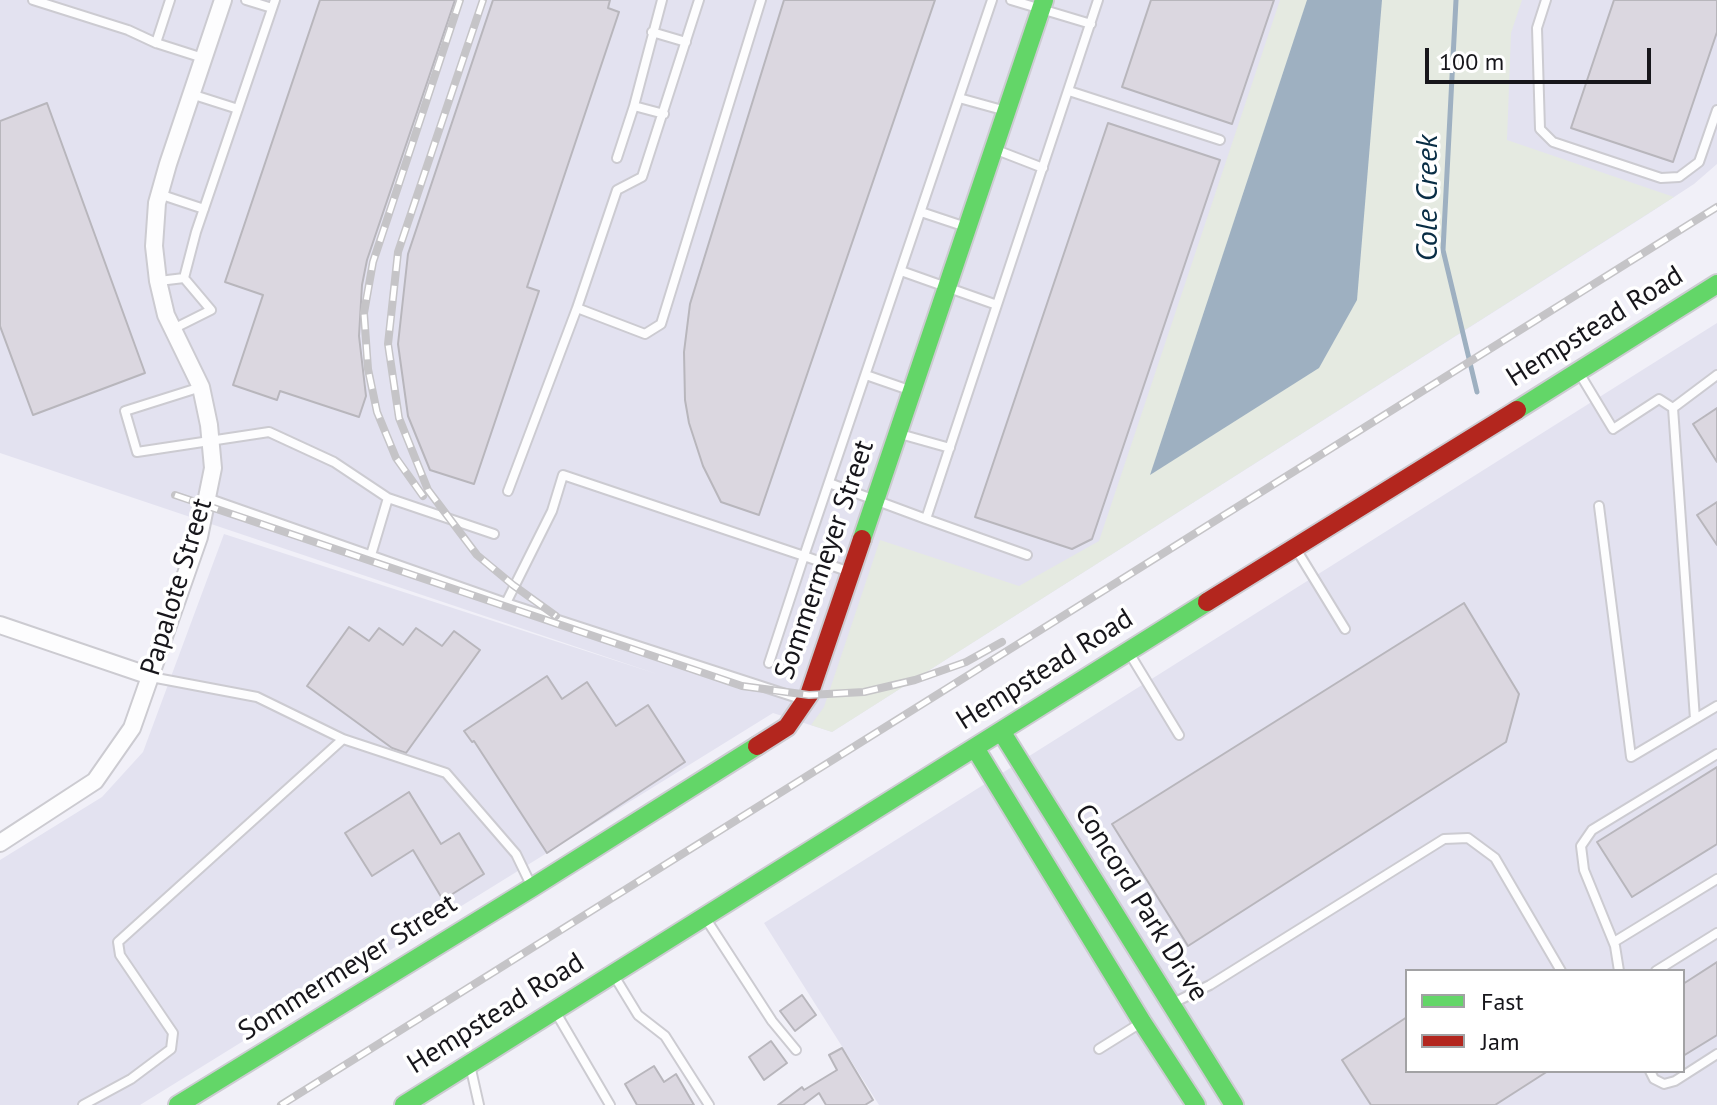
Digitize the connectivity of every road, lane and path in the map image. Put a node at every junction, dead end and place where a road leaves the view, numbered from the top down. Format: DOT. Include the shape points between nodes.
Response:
graph roads {
  1 [pos="33,0"];
  2 [pos="170,0"];
  3 [pos="223,0"];
  4 [pos="246,0"];
  5 [pos="662,0"];
  6 [pos="699,0"];
  7 [pos="761,0"];
  8 [pos="992,0"];
  9 [pos="1011,0"];
  10 [pos="1098,0"];
  11 [pos="1546,0"];
  12 [pos="273,4"];
  13 [pos="1042,5"];
  14 [pos="1091,24"];
  15 [pos="652,32"];
  16 [pos="686,42"];
  17 [pos="156,43"];
  18 [pos="203,58"];
  19 [pos="1069,91"];
  20 [pos="191,94"];
  21 [pos="959,98"];
  22 [pos="634,106"];
  23 [pos="238,109"];
  24 [pos="1717,110"];
  25 [pos="1006,111"];
  26 [pos="664,114"];
  27 [pos="1220,140"];
  28 [pos="994,149"];
  29 [pos="617,158"];
  30 [pos="1043,168"];
  31 [pos="159,194"];
  32 [pos="204,209"];
  33 [pos="921,212"];
  34 [pos="967,227"];
  35 [pos="901,271"];
  36 [pos="184,278"];
  37 [pos="158,281"];
  38 [pos="1717,284"];
  39 [pos="947,288"];
  40 [pos="997,305"];
  41 [pos="577,308"];
  42 [pos="173,329"];
  43 [pos="1578,370"];
  44 [pos="866,375"];
  45 [pos="1717,375"];
  46 [pos="201,387"];
  47 [pos="913,391"];
  48 [pos="1673,408"];
  49 [pos="898,434"];
  50 [pos="211,439"];
  51 [pos="950,448"];
  52 [pos="829,483"];
  53 [pos="508,491"];
  54 [pos="207,498"];
  55 [pos="388,498"];
  56 [pos="875,501"];
  57 [pos="1599,506"];
  58 [pos="926,519"];
  59 [pos="494,534"];
  60 [pos="1296,548"];
  61 [pos="371,555"];
  62 [pos="1027,555"];
  63 [pos="804,556"];
  64 [pos="851,573"];
  65 [pos="506,603"];
  66 [pos="0,625"];
  67 [pos="1345,629"];
  68 [pos="1128,650"];
  69 [pos="769,663"];
  70 [pos="150,676"];
  71 [pos="806,701"];
  72 [pos="1717,706"];
  73 [pos="1695,719"];
  74 [pos="1001,731"];
  75 [pos="1179,735"];
  76 [pos="343,739"];
  77 [pos="975,748"];
  78 [pos="1717,754"];
  79 [pos="0,843"];
  80 [pos="1717,879"];
  81 [pos="533,887"];
  82 [pos="705,916"];
  83 [pos="1717,933"];
  84 [pos="1614,942"];
  85 [pos="1560,969"];
  86 [pos="1619,969"];
  87 [pos="1659,969"];
  88 [pos="613,974"];
  89 [pos="1171,1004"];
  90 [pos="554,1011"];
  91 [pos="1142,1022"];
  92 [pos="1099,1049"];
  93 [pos="796,1050"];
  94 [pos="1717,1054"];
  95 [pos="470,1064"];
  96 [pos="1651,1073"];
  97 [pos="83,1105"];
  98 [pos="178,1105"];
  99 [pos="404,1105"];
  100 [pos="479,1105"];
  101 [pos="610,1105"];
  102 [pos="709,1105"];
  103 [pos="1196,1105"];
  104 [pos="1234,1105"];
  1 -- 17 [label="lane"];
  2 -- 17 [label="lane"];
  3 -- 18 [label="street, Papalote Street"];
  4 -- 12 [label="lane"];
  5 -- 15 [label="lane"];
  6 -- 16 [label="lane"];
  7 -- 41 [label="lane" via="661,324 645,334"];
  8 -- 21 [label="lane"];
  9 -- 13 [label="lane"];
  10 -- 14 [label="lane"];
  11 -- 24 [label="lane" via="1537,28 1540,129 1553,142 1661,178 1679,177 1699,162"];
  12 -- 23 [label="lane"];
  13 -- 14 [label="lane"];
  13 -- 25 [label="street, Sommermeyer Street"];
  14 -- 19 [label="lane"];
  15 -- 16 [label="lane"];
  15 -- 22 [label="lane"];
  16 -- 26 [label="lane"];
  17 -- 18 [label="lane"];
  18 -- 20 [label="street, Papalote Street"];
  19 -- 27 [label="lane"];
  19 -- 30 [label="lane"];
  20 -- 23 [label="lane"];
  20 -- 31 [label="street, Papalote Street"];
  21 -- 25 [label="lane"];
  21 -- 33 [label="lane"];
  22 -- 26 [label="lane"];
  22 -- 29 [label="lane"];
  23 -- 32 [label="lane"];
  25 -- 28 [label="street, Sommermeyer Street"];
  26 -- 41 [label="lane" via="642,177 617,190"];
  28 -- 30 [label="lane"];
  28 -- 34 [label="street, Sommermeyer Street"];
  30 -- 40 [label="lane"];
  31 -- 32 [label="lane"];
  31 -- 37 [label="street, Papalote Street" via="154,246"];
  32 -- 36 [label="lane"];
  33 -- 34 [label="lane"];
  33 -- 35 [label="lane"];
  34 -- 39 [label="street, Sommermeyer Street"];
  35 -- 39 [label="lane"];
  35 -- 44 [label="lane"];
  36 -- 37 [label="lane"];
  36 -- 42 [label="lane" via="211,310"];
  37 -- 42 [label="street, Papalote Street"];
  38 -- 43 [label="street, Hempstead Road"];
  39 -- 40 [label="lane"];
  39 -- 47 [label="street, Sommermeyer Street"];
  40 -- 51 [label="lane"];
  41 -- 53 [label="lane"];
  42 -- 46 [label="street, Papalote Street"];
  43 -- 48 [label="lane" via="1613,429 1659,399"];
  43 -- 60 [label="street, Hempstead Road"];
  44 -- 47 [label="lane"];
  44 -- 52 [label="lane"];
  45 -- 48 [label="lane"];
  46 -- 50 [label="street, Papalote Street"];
  46 -- 50 [label="lane" via="125,411 137,452"];
  47 -- 49 [label="street, Sommermeyer Street"];
  48 -- 73 [label="lane"];
  49 -- 51 [label="lane"];
  49 -- 56 [label="street, Sommermeyer Street"];
  50 -- 54 [label="street, Papalote Street"];
  50 -- 55 [label="lane" via="269,432 334,462"];
  51 -- 58 [label="lane"];
  52 -- 56 [label="lane"];
  52 -- 63 [label="lane"];
  54 -- 61 [label="lane"];
  54 -- 70 [label="street, Papalote Street" via="199,537"];
  55 -- 59 [label="lane"];
  55 -- 61 [label="lane"];
  56 -- 58 [label="lane"];
  56 -- 64 [label="street, Sommermeyer Street"];
  57 -- 73 [label="lane" via="1631,757"];
  58 -- 62 [label="lane"];
  60 -- 67 [label="lane"];
  60 -- 68 [label="street, Hempstead Road"];
  61 -- 65 [label="lane"];
  63 -- 64 [label="lane"];
  63 -- 65 [label="lane" via="563,475 552,511"];
  63 -- 69 [label="lane"];
  64 -- 71 [label="street, Sommermeyer Street"];
  65 -- 71 [label="lane"];
  66 -- 70 [label="street"];
  68 -- 74 [label="street, Hempstead Road"];
  68 -- 75 [label="lane"];
  70 -- 76 [label="lane" via="257,697"];
  70 -- 79 [label="street, Papalote Street" via="132,728 95,781"];
  71 -- 81 [label="street, Sommermeyer Street" via="787,727"];
  72 -- 73 [label="lane"];
  74 -- 77 [label="street, Hempstead Road"];
  74 -- 89 [label="street, Concord Park Drive"];
  76 -- 81 [label="lane" via="446,773 516,854"];
  76 -- 97 [label="lane" via="118,942 120,955 173,1033 171,1049"];
  77 -- 82 [label="street, Hempstead Road"];
  77 -- 91 [label="street"];
  78 -- 84 [label="lane" via="1592,830 1581,846 1584,870"];
  80 -- 84 [label="lane"];
  81 -- 98 [label="street, Sommermeyer Street"];
  82 -- 88 [label="street, Hempstead Road"];
  82 -- 93 [label="lane"];
  83 -- 87 [label="lane"];
  84 -- 86 [label="lane"];
  85 -- 89 [label="lane" via="1495,858 1468,838 1444,839"];
  88 -- 90 [label="street, Hempstead Road"];
  88 -- 102 [label="lane" via="638,1015 665,1036"];
  89 -- 91 [label="street"];
  89 -- 104 [label="street, Concord Park Drive"];
  90 -- 95 [label="street, Hempstead Road"];
  90 -- 101 [label="lane"];
  91 -- 92 [label="lane"];
  91 -- 103 [label="street"];
  94 -- 96 [label="lane" via="1675,1081 1664,1084"];
  95 -- 99 [label="street, Hempstead Road"];
  95 -- 100 [label="lane"];
}
